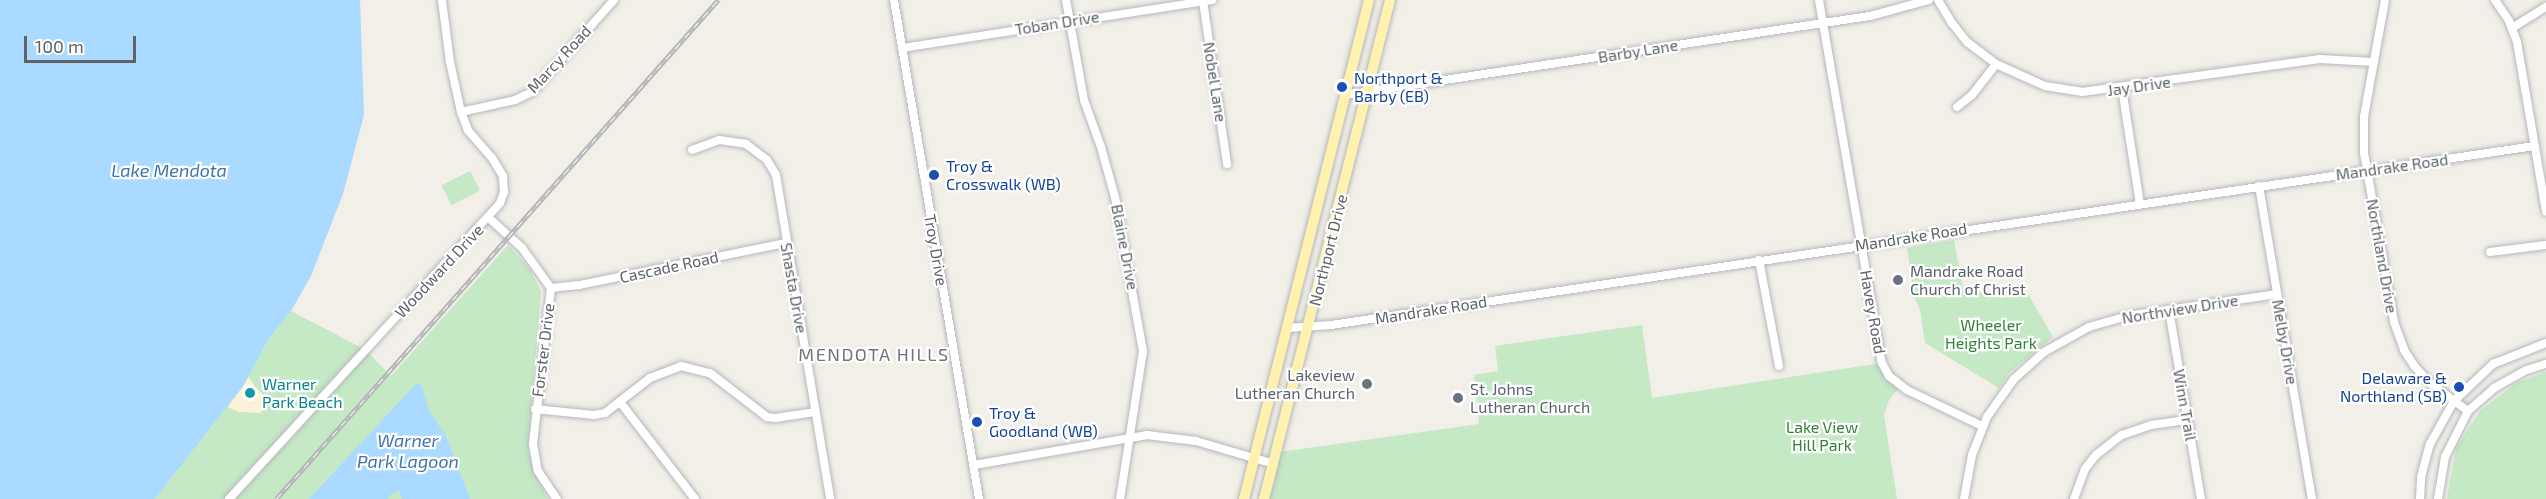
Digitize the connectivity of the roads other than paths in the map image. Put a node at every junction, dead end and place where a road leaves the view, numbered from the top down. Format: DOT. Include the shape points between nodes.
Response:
graph roads {
  1 [pos="442,0"];
  2 [pos="614,0"];
  3 [pos="894,0"];
  4 [pos="1066,0"];
  5 [pos="1369,0"];
  6 [pos="1390,0"];
  7 [pos="1819,0"];
  8 [pos="1929,0"];
  9 [pos="1938,0"];
  10 [pos="2385,0"];
  11 [pos="2495,0"];
  12 [pos="1207,1"];
  13 [pos="2546,7"];
  14 [pos="1071,21"];
  15 [pos="1823,22"];
  16 [pos="2512,28"];
  17 [pos="902,48"];
  18 [pos="2374,62"];
  19 [pos="1996,64"];
  20 [pos="2122,88"];
  21 [pos="1367,92"];
  22 [pos="1345,94"];
  23 [pos="1957,108"];
  24 [pos="461,112"];
  25 [pos="2535,146"];
  26 [pos="692,150"];
  27 [pos="1227,164"];
  28 [pos="2367,170"];
  29 [pos="2259,186"];
  30 [pos="2140,204"];
  31 [pos="2546,212"];
  32 [pos="489,218"];
  33 [pos="786,243"];
  34 [pos="1861,245"];
  35 [pos="2546,245"];
  36 [pos="2490,252"];
  37 [pos="1759,260"];
  38 [pos="551,288"];
  39 [pos="2277,294"];
  40 [pos="2169,310"];
  41 [pos="1309,327"];
  42 [pos="1288,328"];
  43 [pos="2546,343"];
  44 [pos="2546,364"];
  45 [pos="1779,366"];
  46 [pos="2454,401"];
  47 [pos="620,402"];
  48 [pos="535,410"];
  49 [pos="2468,411"];
  50 [pos="815,412"];
  51 [pos="2187,420"];
  52 [pos="1982,426"];
  53 [pos="1130,438"];
  54 [pos="1255,459"];
  55 [pos="1274,464"];
  56 [pos="974,465"];
  57 [pos="229,499"];
  58 [pos="557,499"];
  59 [pos="695,499"];
  60 [pos="830,499"];
  61 [pos="979,499"];
  62 [pos="1120,499"];
  63 [pos="1244,499"];
  64 [pos="1264,499"];
  65 [pos="1964,499"];
  66 [pos="2074,499"];
  67 [pos="2201,499"];
  68 [pos="2312,499"];
  69 [pos="2420,499"];
  70 [pos="2438,499"];
  1 -- 24 [label="street, Woodward Drive"];
  2 -- 24 [label="street, Marcy Road" via="532,92 515,100"];
  3 -- 17 [label="street, Troy Drive"];
  4 -- 14 [label="street, Blaine Drive"];
  5 -- 22 [label="main road, Northport Drive"];
  6 -- 21 [label="main road, Northport Drive"];
  7 -- 15 [label="street, Havey Road"];
  8 -- 15 [label="street, Barby Lane" via="1880,14"];
  9 -- 19 [label="street, Jay Drive" via="1967,42"];
  10 -- 18 [label="street, Northland Drive"];
  11 -- 16 [label="street"];
  12 -- 14 [label="street, Toban Drive"];
  12 -- 27 [label="street, Nobel Lane"];
  13 -- 16 [label="street"];
  14 -- 17 [label="street, Toban Drive"];
  14 -- 53 [label="street, Blaine Drive" via="1084,100 1115,197 1141,332 1143,362"];
  15 -- 21 [label="street, Barby Lane"];
  15 -- 34 [label="street, Havey Road"];
  16 -- 25 [label="street"];
  17 -- 56 [label="street, Troy Drive"];
  18 -- 20 [label="street, Jay Drive" via="2320,59"];
  18 -- 28 [label="street, Northland Drive" via="2364,117"];
  19 -- 20 [label="street, Jay Drive" via="2054,88 2082,92"];
  19 -- 23 [label="street"];
  20 -- 30 [label="street"];
  21 -- 22 [label="street, Barby Lane"];
  21 -- 41 [label="main road, Northport Drive"];
  22 -- 42 [label="main road, Northport Drive"];
  24 -- 32 [label="street, Woodward Drive" via="468,130 503,176 502,198"];
  25 -- 28 [label="street, Mandrake Road"];
  25 -- 31 [label="street"];
  26 -- 33 [label="street, Shasta Drive" via="719,140 746,144 759,152 776,175"];
  28 -- 29 [label="street, Mandrake Road"];
  28 -- 46 [label="street, Northland Drive" via="2396,329 2415,367"];
  29 -- 30 [label="street, Mandrake Road"];
  29 -- 39 [label="street, Melby Drive"];
  30 -- 34 [label="street, Mandrake Road"];
  32 -- 38 [label="street, Forster Drive" via="522,248"];
  32 -- 57 [label="street, Woodward Drive"];
  33 -- 38 [label="street, Cascade Road"];
  33 -- 50 [label="street, Shasta Drive"];
  34 -- 37 [label="street, Mandrake Road"];
  34 -- 52 [label="street, Havey Road" via="1879,353 1889,376 1907,390"];
  35 -- 36 [label="street"];
  37 -- 41 [label="street, Mandrake Road"];
  37 -- 45 [label="street"];
  38 -- 48 [label="street, Forster Drive"];
  39 -- 40 [label="street, Northview Drive"];
  39 -- 68 [label="street, Melby Drive"];
  40 -- 51 [label="street, Winn Trail"];
  40 -- 52 [label="street, Northview Drive" via="2104,322 2063,339 2014,379"];
  41 -- 42 [label="street, Mandrake Road"];
  41 -- 55 [label="main road, Northport Drive"];
  42 -- 54 [label="main road, Northport Drive"];
  43 -- 46 [label="street" via="2493,364"];
  44 -- 49 [label="street" via="2494,388"];
  46 -- 49 [label="street, Northland Drive"];
  46 -- 69 [label="street" via="2424,460"];
  47 -- 48 [label="street" via="598,415"];
  47 -- 50 [label="street" via="650,378 681,366 710,373 767,417"];
  47 -- 59 [label="street"];
  48 -- 58 [label="street, Forster Drive" via="534,458"];
  49 -- 70 [label="street" via="2445,457"];
  50 -- 60 [label="street, Shasta Drive"];
  51 -- 66 [label="street" via="2151,425 2122,435 2085,469"];
  51 -- 67 [label="street, Winn Trail"];
  52 -- 65 [label="street, Northview Drive" via="1971,455"];
  53 -- 54 [label="street" via="1173,436"];
  53 -- 56 [label="street"];
  53 -- 62 [label="street, Blaine Drive"];
  54 -- 55 [label="street"];
  54 -- 63 [label="main road, Northport Drive"];
  55 -- 64 [label="main road, Northport Drive"];
  56 -- 61 [label="street, Troy Drive"];
}
